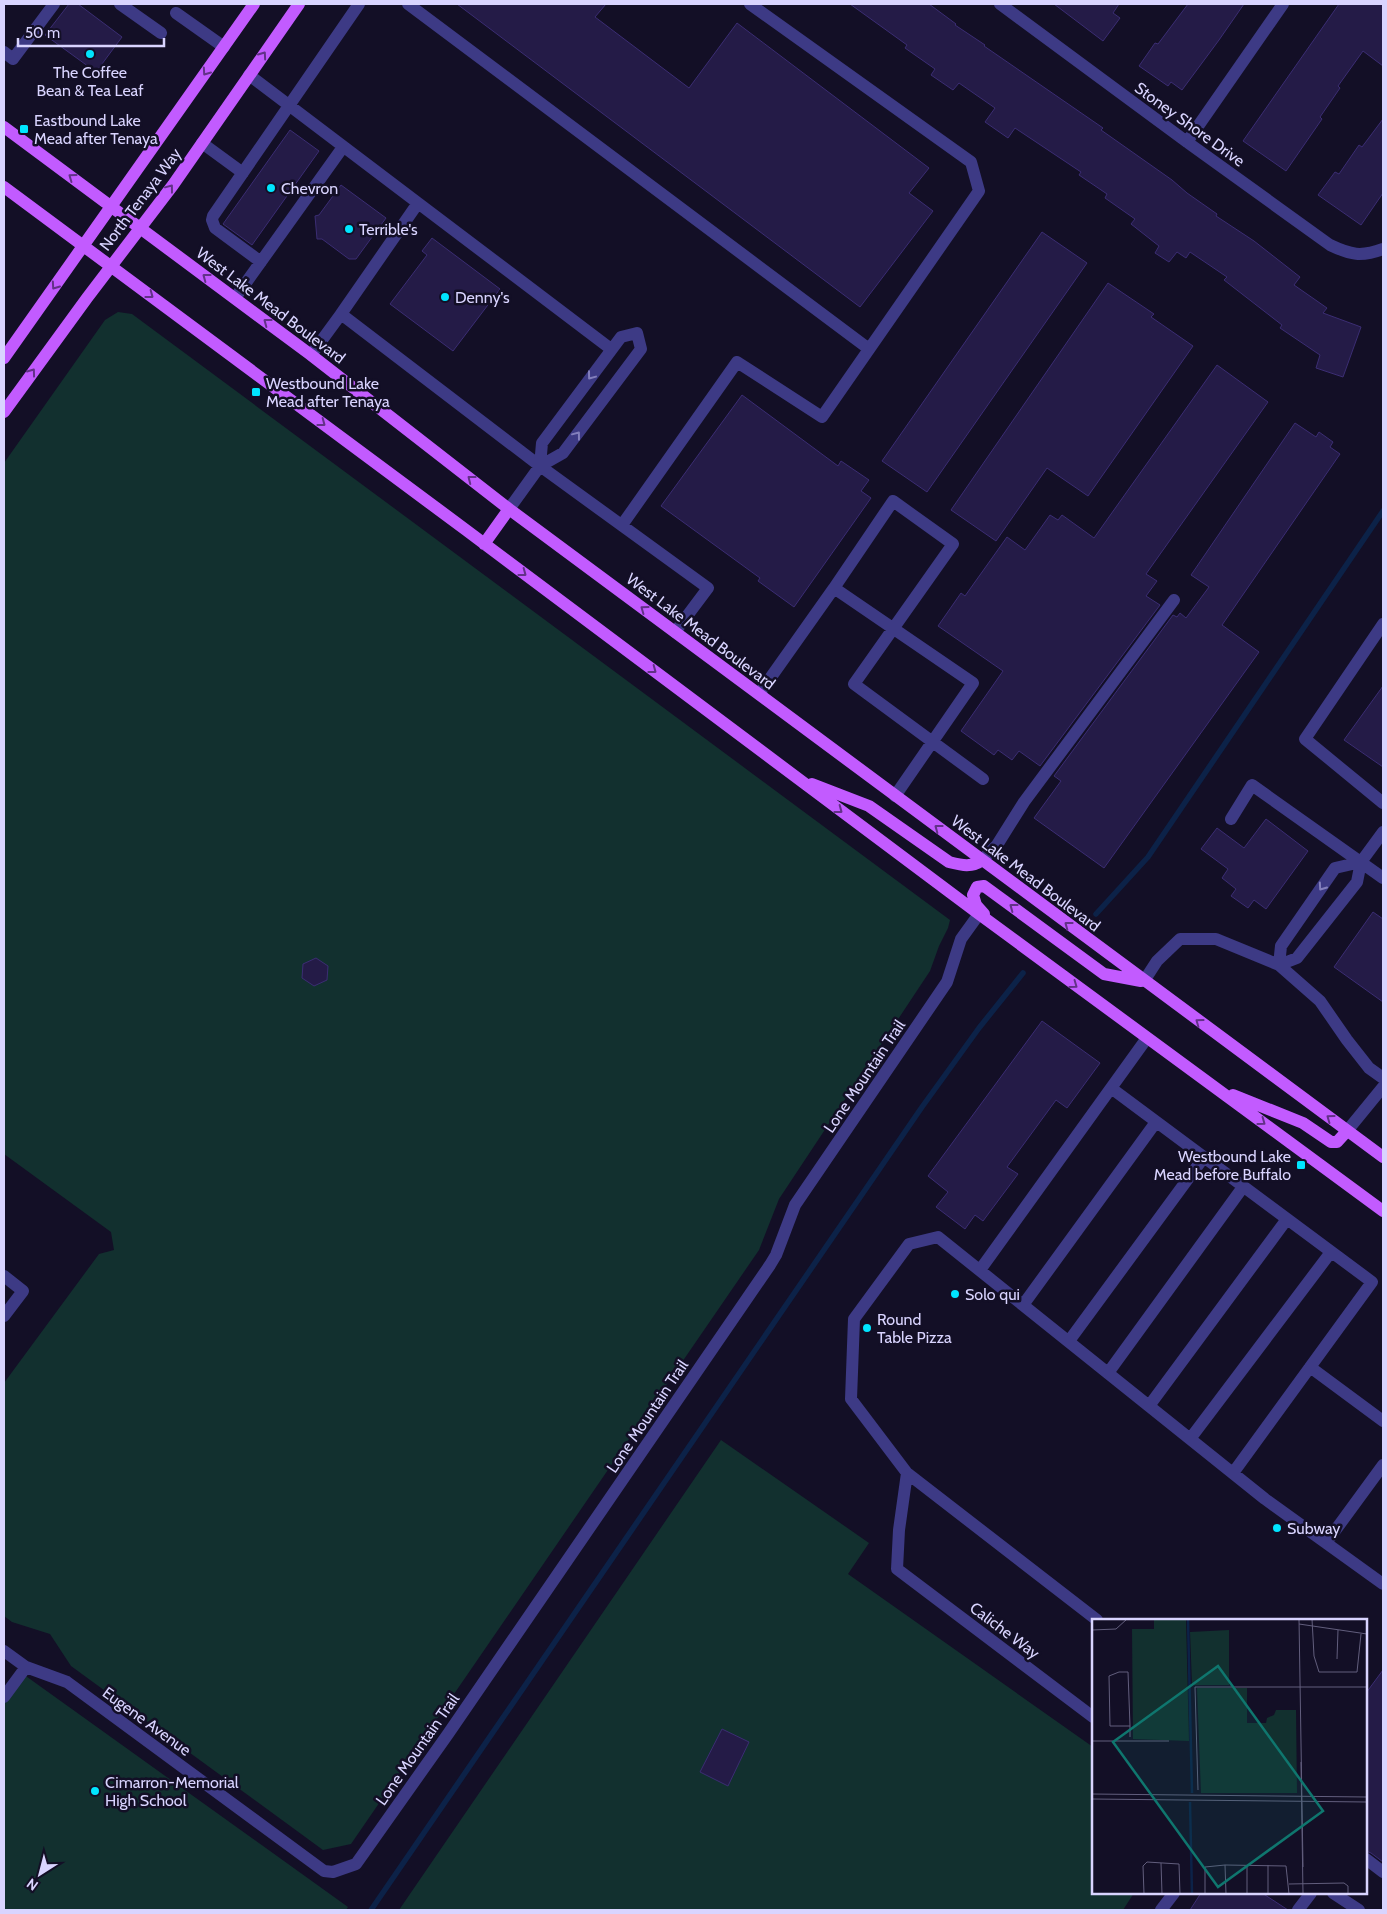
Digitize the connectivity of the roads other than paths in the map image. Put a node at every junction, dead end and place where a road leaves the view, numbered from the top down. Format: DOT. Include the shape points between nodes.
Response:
graph roads {
  1 [pos="54,4"];
  2 [pos="120,4"];
  3 [pos="254,4"];
  4 [pos="299,4"];
  5 [pos="359,4"];
  6 [pos="408,4"];
  7 [pos="750,4"];
  8 [pos="1284,4"];
  9 [pos="1004,5"];
  10 [pos="176,12"];
  11 [pos="161,33"];
  12 [pos="224,47"];
  13 [pos="9,56"];
  14 [pos="249,76"];
  15 [pos="290,106"];
  16 [pos="4,127"];
  17 [pos="1187,142"];
  18 [pos="202,143"];
  19 [pos="343,146"];
  20 [pos="242,172"];
  21 [pos="4,187"];
  22 [pos="418,203"];
  23 [pos="112,206"];
  24 [pos="140,227"];
  25 [pos="83,246"];
  26 [pos="1383,249"];
  27 [pos="261,262"];
  28 [pos="110,266"];
  29 [pos="235,298"];
  30 [pos="341,314"];
  31 [pos="611,349"];
  32 [pos="869,349"];
  33 [pos="311,355"];
  34 [pos="4,358"];
  35 [pos="4,412"];
  36 [pos="540,466"];
  37 [pos="509,509"];
  38 [pos="622,525"];
  39 [pos="484,544"];
  40 [pos="834,588"];
  41 [pos="1174,600"];
  42 [pos="1383,624"];
  43 [pos="894,629"];
  44 [pos="675,632"];
  45 [pos="759,694"];
  46 [pos="932,742"];
  47 [pos="796,778"];
  48 [pos="983,779"];
  49 [pos="895,796"];
  50 [pos="1383,802"];
  51 [pos="1231,818"];
  52 [pos="1383,832"];
  53 [pos="982,860"];
  54 [pos="1360,862"];
  55 [pos="1383,878"];
  56 [pos="984,918"];
  57 [pos="1278,965"];
  58 [pos="1144,981"];
  59 [pos="1147,1038"];
  60 [pos="1383,1078"];
  61 [pos="1383,1087"];
  62 [pos="1111,1088"];
  63 [pos="1216,1088"];
  64 [pos="1156,1122"];
  65 [pos="1348,1131"];
  66 [pos="1204,1157"];
  67 [pos="1383,1157"];
  68 [pos="1243,1187"];
  69 [pos="1383,1212"];
  70 [pos="1287,1219"];
  71 [pos="1332,1252"];
  72 [pos="980,1270"];
  73 [pos="4,1276"];
  74 [pos="1023,1305"];
  75 [pos="4,1316"];
  76 [pos="1069,1341"];
  77 [pos="1310,1367"];
  78 [pos="1108,1373"];
  79 [pos="1149,1406"];
  80 [pos="1383,1421"];
  81 [pos="1190,1438"];
  82 [pos="1383,1465"];
  83 [pos="907,1473"];
  84 [pos="1233,1473"];
  85 [pos="1326,1543"];
  86 [pos="1383,1584"];
  87 [pos="1096,1619"];
  88 [pos="4,1651"];
  89 [pos="26,1667"];
  90 [pos="4,1697"];
  91 [pos="1092,1716"];
  92 [pos="1367,1860"];
  93 [pos="341,1871"];
  94 [pos="1383,1872"];
  95 [pos="1173,1894"];
  96 [pos="1310,1894"];
  97 [pos="1334,1894"];
  98 [pos="1161,1910"];
  99 [pos="1298,1910"];
  100 [pos="1358,1910"];
  1 -- 13 [label="street"];
  2 -- 11 [label="street"];
  3 -- 12 [label="main road, North Tenaya Way"];
  14 -- 4 [label="main road, North Tenaya Way, one-way"];
  5 -- 15 [label="street"];
  6 -- 32 [label="street"];
  7 -- 32 [label="street" via="971,162 979,191"];
  8 -- 17 [label="street"];
  9 -- 17 [label="street, Stoney Shore Drive"];
  10 -- 12 [label="street"];
  12 -- 23 [label="main road, North Tenaya Way, one-way"];
  14 -- 15 [label="street"];
  14 -- 18 [label="main road, North Tenaya Way"];
  15 -- 19 [label="street"];
  15 -- 20 [label="street"];
  23 -- 16 [label="main road, West Lake Mead Boulevard, one-way"];
  17 -- 26 [label="street, Stoney Shore Drive" via="1330,245 1348,254 1367,254"];
  18 -- 20 [label="street"];
  24 -- 18 [label="main road, North Tenaya Way, one-way"];
  19 -- 22 [label="street"];
  19 -- 27 [label="street"];
  20 -- 27 [label="street" via="212,220 215,228"];
  21 -- 25 [label="main road"];
  22 -- 30 [label="street"];
  22 -- 31 [label="street"];
  23 -- 24 [label="main road, West Lake Mead Boulevard"];
  23 -- 25 [label="main road, North Tenaya Way"];
  24 -- 28 [label="main road, North Tenaya Way"];
  29 -- 24 [label="main road, West Lake Mead Boulevard, one-way"];
  25 -- 28 [label="main road"];
  25 -- 34 [label="main road, North Tenaya Way, one-way"];
  27 -- 29 [label="street"];
  35 -- 28 [label="main road, North Tenaya Way, one-way"];
  28 -- 39 [label="main road, one-way"];
  33 -- 29 [label="main road, West Lake Mead Boulevard, one-way"];
  30 -- 33 [label="street"];
  30 -- 36 [label="street"];
  31 -- 36 [label="street, one-way" via="542,442"];
  36 -- 31 [label="street, one-way" via="563,453 641,350 637,333 621,337"];
  32 -- 38 [label="street" via="822,417 737,362"];
  37 -- 33 [label="main road, West Lake Mead Boulevard, one-way"];
  36 -- 37 [label="street"];
  36 -- 38 [label="street"];
  37 -- 39 [label="main road"];
  44 -- 37 [label="main road, West Lake Mead Boulevard, one-way"];
  38 -- 44 [label="street" via="708,588"];
  39 -- 47 [label="main road, one-way"];
  40 -- 43 [label="street"];
  40 -- 43 [label="street" via="894,501 953,544"];
  40 -- 45 [label="street"];
  41 -- 53 [label="street" via="1024,802 997,845"];
  42 -- 50 [label="street" via="1305,739"];
  43 -- 46 [label="street" via="854,684"];
  43 -- 46 [label="street" via="973,683"];
  44 -- 45 [label="main road, West Lake Mead Boulevard"];
  45 -- 49 [label="main road, West Lake Mead Boulevard"];
  46 -- 48 [label="street"];
  46 -- 49 [label="street"];
  47 -- 53 [label="main road" via="869,806 949,862 962,866 976,865"];
  47 -- 56 [label="main road, one-way"];
  53 -- 49 [label="main road, West Lake Mead Boulevard, one-way"];
  51 -- 54 [label="street" via="1252,784"];
  52 -- 54 [label="street"];
  58 -- 53 [label="main road, West Lake Mead Boulevard, one-way"];
  54 -- 55 [label="street"];
  54 -- 57 [label="street" via="1358,882 1297,958"];
  54 -- 57 [label="street, one-way" via="1335,868 1281,946"];
  58 -- 56 [label="main road, one-way" via="1104,974 984,886 977,888 973,895"];
  56 -- 59 [label="main road, one-way"];
  56 -- 93 [label="street, Lone Mountain Trail" via="961,939 947,982 795,1205 770,1265 364,1854 356,1864"];
  57 -- 58 [label="street" via="1216,939 1180,939 1157,961"];
  57 -- 60 [label="street" via="1320,1001 1369,1068"];
  65 -- 58 [label="main road, West Lake Mead Boulevard, one-way"];
  59 -- 62 [label="street"];
  59 -- 63 [label="main road"];
  61 -- 65 [label="street"];
  62 -- 64 [label="street"];
  62 -- 72 [label="street"];
  63 -- 65 [label="main road" via="1303,1123 1331,1142 1337,1142"];
  63 -- 69 [label="main road, one-way"];
  64 -- 66 [label="street"];
  64 -- 74 [label="street"];
  65 -- 67 [label="main road, West Lake Mead Boulevard"];
  66 -- 68 [label="street"];
  66 -- 76 [label="street"];
  68 -- 70 [label="street"];
  68 -- 78 [label="street"];
  70 -- 71 [label="street"];
  70 -- 79 [label="street"];
  71 -- 77 [label="street" via="1372,1282"];
  71 -- 81 [label="street"];
  72 -- 74 [label="street"];
  72 -- 83 [label="street" via="938,1237 908,1244 854,1319 851,1399"];
  73 -- 75 [label="street" via="24,1291"];
  74 -- 76 [label="street"];
  76 -- 78 [label="street"];
  77 -- 80 [label="street"];
  77 -- 84 [label="street"];
  78 -- 79 [label="street"];
  79 -- 81 [label="street"];
  81 -- 84 [label="street"];
  82 -- 85 [label="street"];
  83 -- 87 [label="street"];
  83 -- 91 [label="street, Caliche Way" via="897,1569"];
  84 -- 85 [label="street"];
  85 -- 86 [label="street"];
  88 -- 89 [label="street, Eugene Avenue"];
  89 -- 90 [label="street"];
  89 -- 93 [label="street, Eugene Avenue" via="67,1682 310,1862 324,1871"];
  92 -- 94 [label="street"];
  95 -- 98 [label="street"];
  96 -- 99 [label="street"];
  97 -- 100 [label="street"];
}
